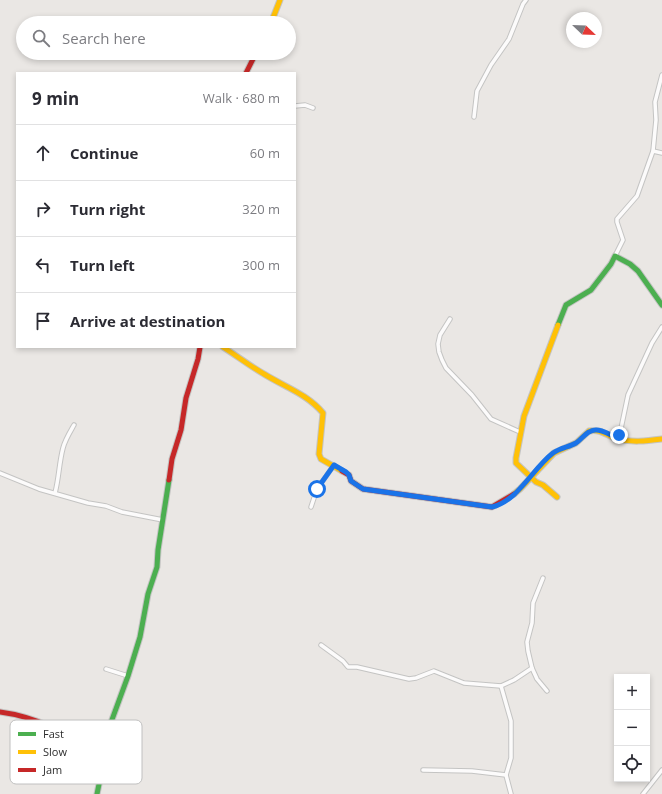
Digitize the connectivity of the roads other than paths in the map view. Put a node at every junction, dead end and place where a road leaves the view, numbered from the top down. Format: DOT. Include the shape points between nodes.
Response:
graph roads {
  1 [pos="280,0"];
  2 [pos="526,0"];
  3 [pos="274,16"];
  4 [pos="252,60"];
  5 [pos="246,72"];
  6 [pos="662,76"];
  7 [pos="296,106"];
  8 [pos="313,108"];
  9 [pos="474,117"];
  10 [pos="653,151"];
  11 [pos="662,153"];
  12 [pos="615,256"];
  13 [pos="662,305"];
  14 [pos="450,319"];
  15 [pos="662,327"];
  16 [pos="200,348"];
  17 [pos="225,348"];
  18 [pos="74,425"];
  19 [pos="520,432"];
  20 [pos="619,438"];
  21 [pos="662,439"];
  22 [pos="334,465"];
  23 [pos="0,473"];
  24 [pos="531,477"];
  25 [pos="55,493"];
  26 [pos="557,497"];
  27 [pos="311,507"];
  28 [pos="163,520"];
  29 [pos="543,578"];
  30 [pos="321,645"];
  31 [pos="532,668"];
  32 [pos="106,669"];
  33 [pos="128,676"];
  34 [pos="501,686"];
  35 [pos="547,691"];
  36 [pos="0,712"];
  37 [pos="34,720"];
  38 [pos="112,720"];
  39 [pos="423,770"];
  40 [pos="662,770"];
  41 [pos="506,774"];
  42 [pos="99,784"];
  43 [pos="97,794"];
  44 [pos="511,794"];
  45 [pos="643,794"];
  1 -- 3 [label="street"];
  2 -- 9 [label="street" via="509,39 477,91"];
  4 -- 5 [label="street"];
  6 -- 10 [label="street" via="655,102"];
  7 -- 8 [label="street"];
  10 -- 11 [label="street"];
  10 -- 12 [label="street" via="637,196 617,219 623,240"];
  12 -- 13 [label="street" via="634,267"];
  12 -- 19 [label="street" via="591,290 566,305"];
  14 -- 19 [label="street" via="440,335 438,344 446,368 492,419"];
  15 -- 20 [label="street" via="652,342 628,394"];
  16 -- 28 [label="street" via="172,459"];
  17 -- 22 [label="street" via="306,396 320,409 323,413 319,454 321,459"];
  18 -- 25 [label="street" via="63,447"];
  19 -- 24 [label="street" via="516,463"];
  20 -- 21 [label="street" via="635,441"];
  20 -- 24 [label="street" via="602,431 589,431 576,443 554,453"];
  22 -- 24 [label="street" via="346,472 351,481 363,489 488,507 496,506 507,499"];
  22 -- 27 [label="street" via="317,489"];
  23 -- 25 [label="street" via="38,489"];
  24 -- 26 [label="street"];
  25 -- 28 [label="street" via="122,512"];
  28 -- 33 [label="street" via="157,567"];
  29 -- 31 [label="street" via="533,603 532,623 527,642"];
  30 -- 34 [label="street" via="348,667 410,679 434,672 464,683"];
  31 -- 34 [label="street"];
  31 -- 35 [label="street"];
  32 -- 33 [label="street"];
  33 -- 38 [label="street"];
  34 -- 41 [label="street" via="511,721 511,758"];
  36 -- 37 [label="street"];
  39 -- 41 [label="street"];
  40 -- 45 [label="street"];
  41 -- 44 [label="street"];
  42 -- 43 [label="street"];
}
